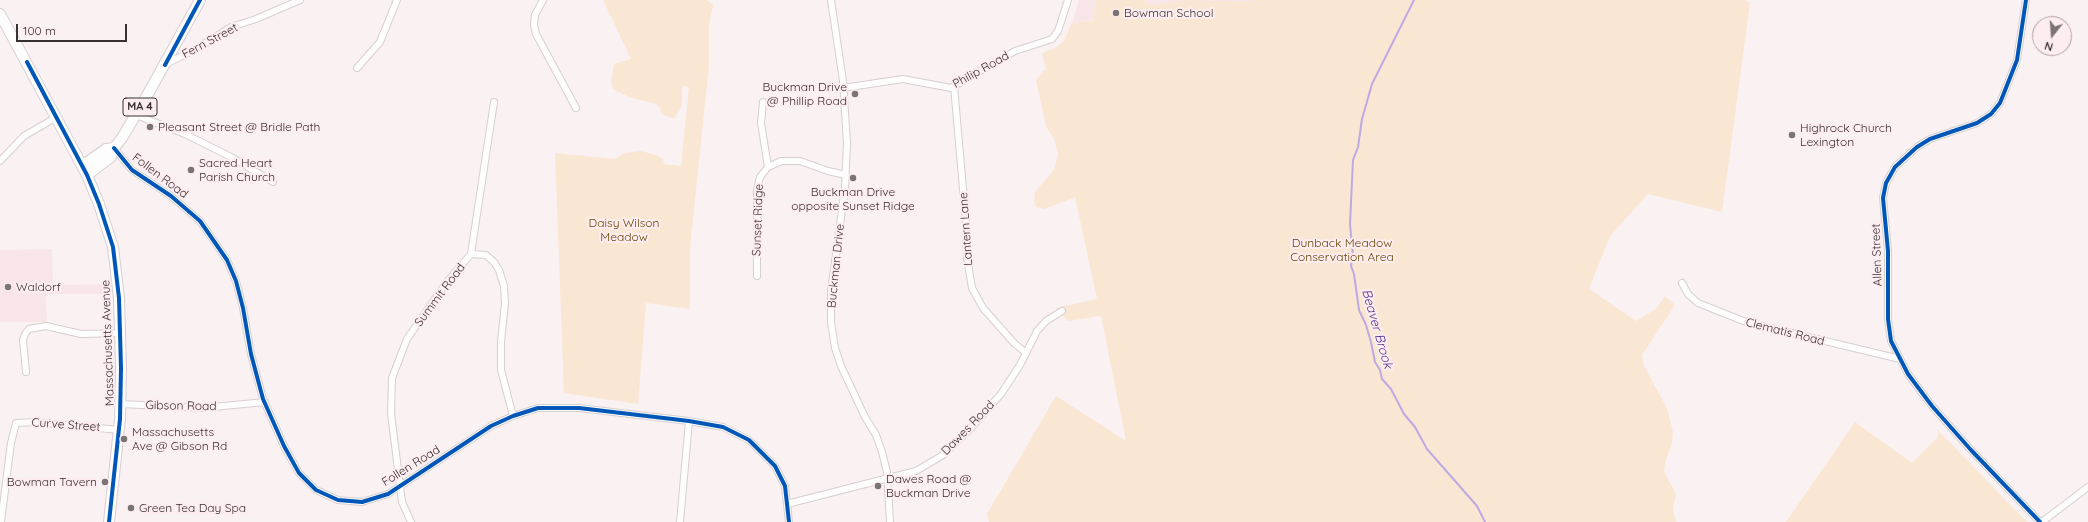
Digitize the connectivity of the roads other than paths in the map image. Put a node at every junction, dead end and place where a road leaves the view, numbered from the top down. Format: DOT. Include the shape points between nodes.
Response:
graph roads {
  1 [pos="200,0"];
  2 [pos="300,0"];
  3 [pos="397,0"];
  4 [pos="544,0"];
  5 [pos="831,0"];
  6 [pos="1068,0"];
  7 [pos="2026,0"];
  8 [pos="0,14"];
  9 [pos="164,64"];
  10 [pos="357,68"];
  11 [pos="954,86"];
  12 [pos="843,88"];
  13 [pos="494,102"];
  14 [pos="763,102"];
  15 [pos="576,108"];
  16 [pos="136,115"];
  17 [pos="55,118"];
  18 [pos="114,148"];
  19 [pos="0,161"];
  20 [pos="768,167"];
  21 [pos="84,170"];
  22 [pos="846,175"];
  23 [pos="273,182"];
  24 [pos="471,254"];
  25 [pos="757,276"];
  26 [pos="1682,283"];
  27 [pos="1062,311"];
  28 [pos="120,334"];
  29 [pos="1025,352"];
  30 [pos="1900,360"];
  31 [pos="26,372"];
  32 [pos="264,402"];
  33 [pos="121,404"];
  34 [pos="513,416"];
  35 [pos="689,421"];
  36 [pos="120,430"];
  37 [pos="887,478"];
  38 [pos="400,486"];
  39 [pos="2088,488"];
  40 [pos="787,504"];
  41 [pos="1,522"];
  42 [pos="109,522"];
  43 [pos="411,522"];
  44 [pos="680,522"];
  45 [pos="789,522"];
  46 [pos="890,522"];
  47 [pos="2041,522"];
  1 -- 9 [label="main road, MA 4"];
  2 -- 9 [label="street, Fern Street" via="231,27 196,49"];
  3 -- 10 [label="street" via="380,42"];
  4 -- 15 [label="street" via="535,15 536,34"];
  5 -- 12 [label="street, Buckman Drive"];
  6 -- 11 [label="street, Philip Road" via="1058,31 1052,39 1016,51"];
  7 -- 30 [label="street, Allen Street" via="2017,60 2000,103 1991,114 1977,123 1930,139 1917,147 1895,167 1886,183 1883,198 1888,251 1888,319 1891,342"];
  8 -- 17 [label="main road, Massachusetts Avenue"];
  9 -- 16 [label="main road, MA 4"];
  11 -- 12 [label="street, Philip Road" via="936,86 903,79"];
  11 -- 29 [label="street, Lantern Lane" via="966,223 966,258 972,288 983,308"];
  12 -- 22 [label="street, Buckman Drive" via="848,143"];
  13 -- 24 [label="street, Summit Road"];
  14 -- 20 [label="street, Sunset Ridge" via="761,123"];
  16 -- 18 [label="main road, MA 4"];
  16 -- 23 [label="street" via="231,156"];
  17 -- 19 [label="street" via="24,136"];
  17 -- 21 [label="main road, Massachusetts Avenue"];
  18 -- 21 [label="main road" via="106,149"];
  18 -- 32 [label="street, Follen Road" via="132,170 171,196 200,221 227,260 236,281"];
  20 -- 22 [label="street, Sunset Ridge" via="781,161 800,161"];
  20 -- 25 [label="street, Sunset Ridge" via="760,177 757,190"];
  21 -- 28 [label="main road, Massachusetts Avenue" via="99,204 113,247"];
  22 -- 37 [label="street, Buckman Drive" via="832,291 831,322 841,366 876,435"];
  24 -- 34 [label="street" via="486,255 494,262 504,286 501,370"];
  24 -- 38 [label="street, Summit Road" via="407,339 392,378 391,413"];
  26 -- 30 [label="street, Clematis Road" via="1688,294 1698,303 1741,321"];
  27 -- 29 [label="street, Dawes Road" via="1046,321"];
  28 -- 31 [label="street" via="81,334 51,326 29,329 23,340"];
  28 -- 33 [label="main road, Massachusetts Avenue"];
  29 -- 37 [label="street, Dawes Road" via="1020,365 1001,394 943,455 916,471"];
  30 -- 47 [label="street, Allen Street" via="1932,406"];
  32 -- 33 [label="street, Gibson Road" via="203,408"];
  32 -- 38 [label="street, Follen Road" via="299,473 316,490 338,500 362,502 388,494"];
  33 -- 36 [label="main road, Massachusetts Avenue"];
  34 -- 35 [label="street, Follen Road" via="538,408 558,406"];
  34 -- 38 [label="street, Follen Road" via="492,426"];
  35 -- 40 [label="street, Follen Road" via="723,427 748,440 775,466 786,486"];
  35 -- 44 [label="street"];
  36 -- 41 [label="street, Curve Street" via="34,422 16,423"];
  36 -- 42 [label="main road, Massachusetts Avenue"];
  37 -- 40 [label="street, Dawes Road"];
  37 -- 46 [label="street, Buckman Drive"];
  38 -- 43 [label="street, Summit Road" via="402,502"];
  39 -- 47 [label="street"];
  40 -- 45 [label="street, Follen Road"];
}
